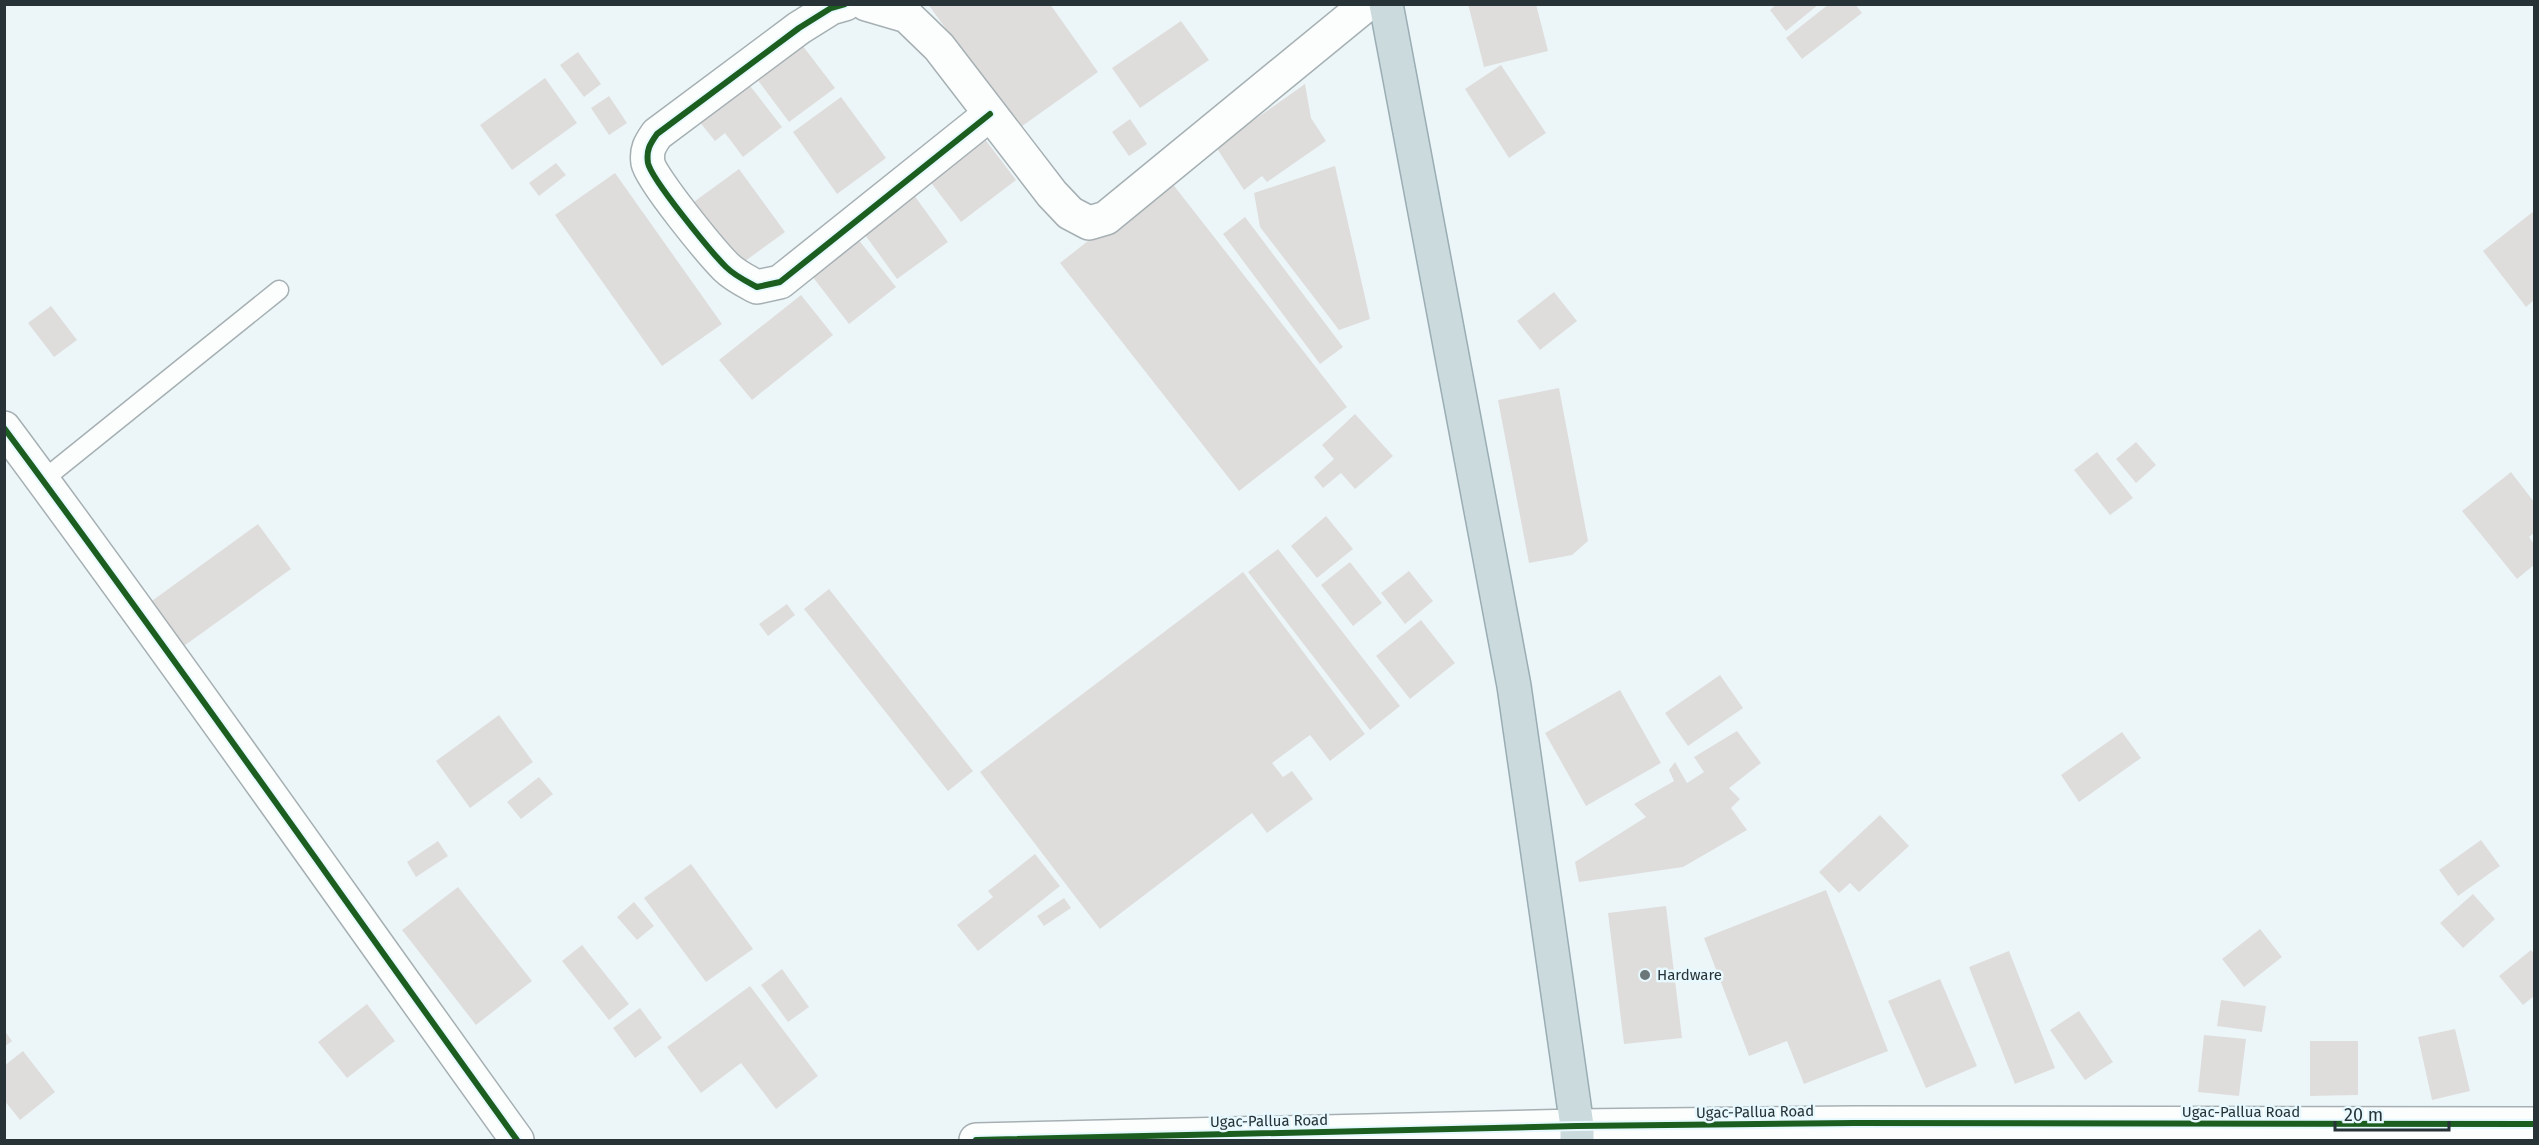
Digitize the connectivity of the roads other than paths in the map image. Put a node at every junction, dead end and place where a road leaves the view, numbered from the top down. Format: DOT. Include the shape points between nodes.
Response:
graph roads {
  1 [pos="845,4"];
  2 [pos="866,4"];
  3 [pos="1367,4"];
  4 [pos="1386,4"];
  5 [pos="990,114"];
  6 [pos="279,290"];
  7 [pos="4,428"];
  8 [pos="43,480"];
  9 [pos="2535,1124"];
  10 [pos="2096,1132"];
  11 [pos="1577,1133"];
  12 [pos="517,1140"];
  13 [pos="976,1140"];
  1 -- 5 [label="street" via="799,28 657,134 648,147 648,165 659,185 725,266 740,278 757,287 780,282"];
  2 -- 5 [label="street" via="907,16 939,46"];
  3 -- 5 [label="street" via="1106,218 1089,223 1070,213 1052,194"];
  4 -- 11 [label="highway" via="1514,686"];
  6 -- 8 [label="lane"];
  7 -- 8 [label="street"];
  8 -- 12 [label="street"];
  9 -- 10 [label="street, Ugac-Pallua Road"];
  10 -- 11 [label="street, Ugac-Pallua Road"];
  11 -- 13 [label="street, Ugac-Pallua Road"];
}
